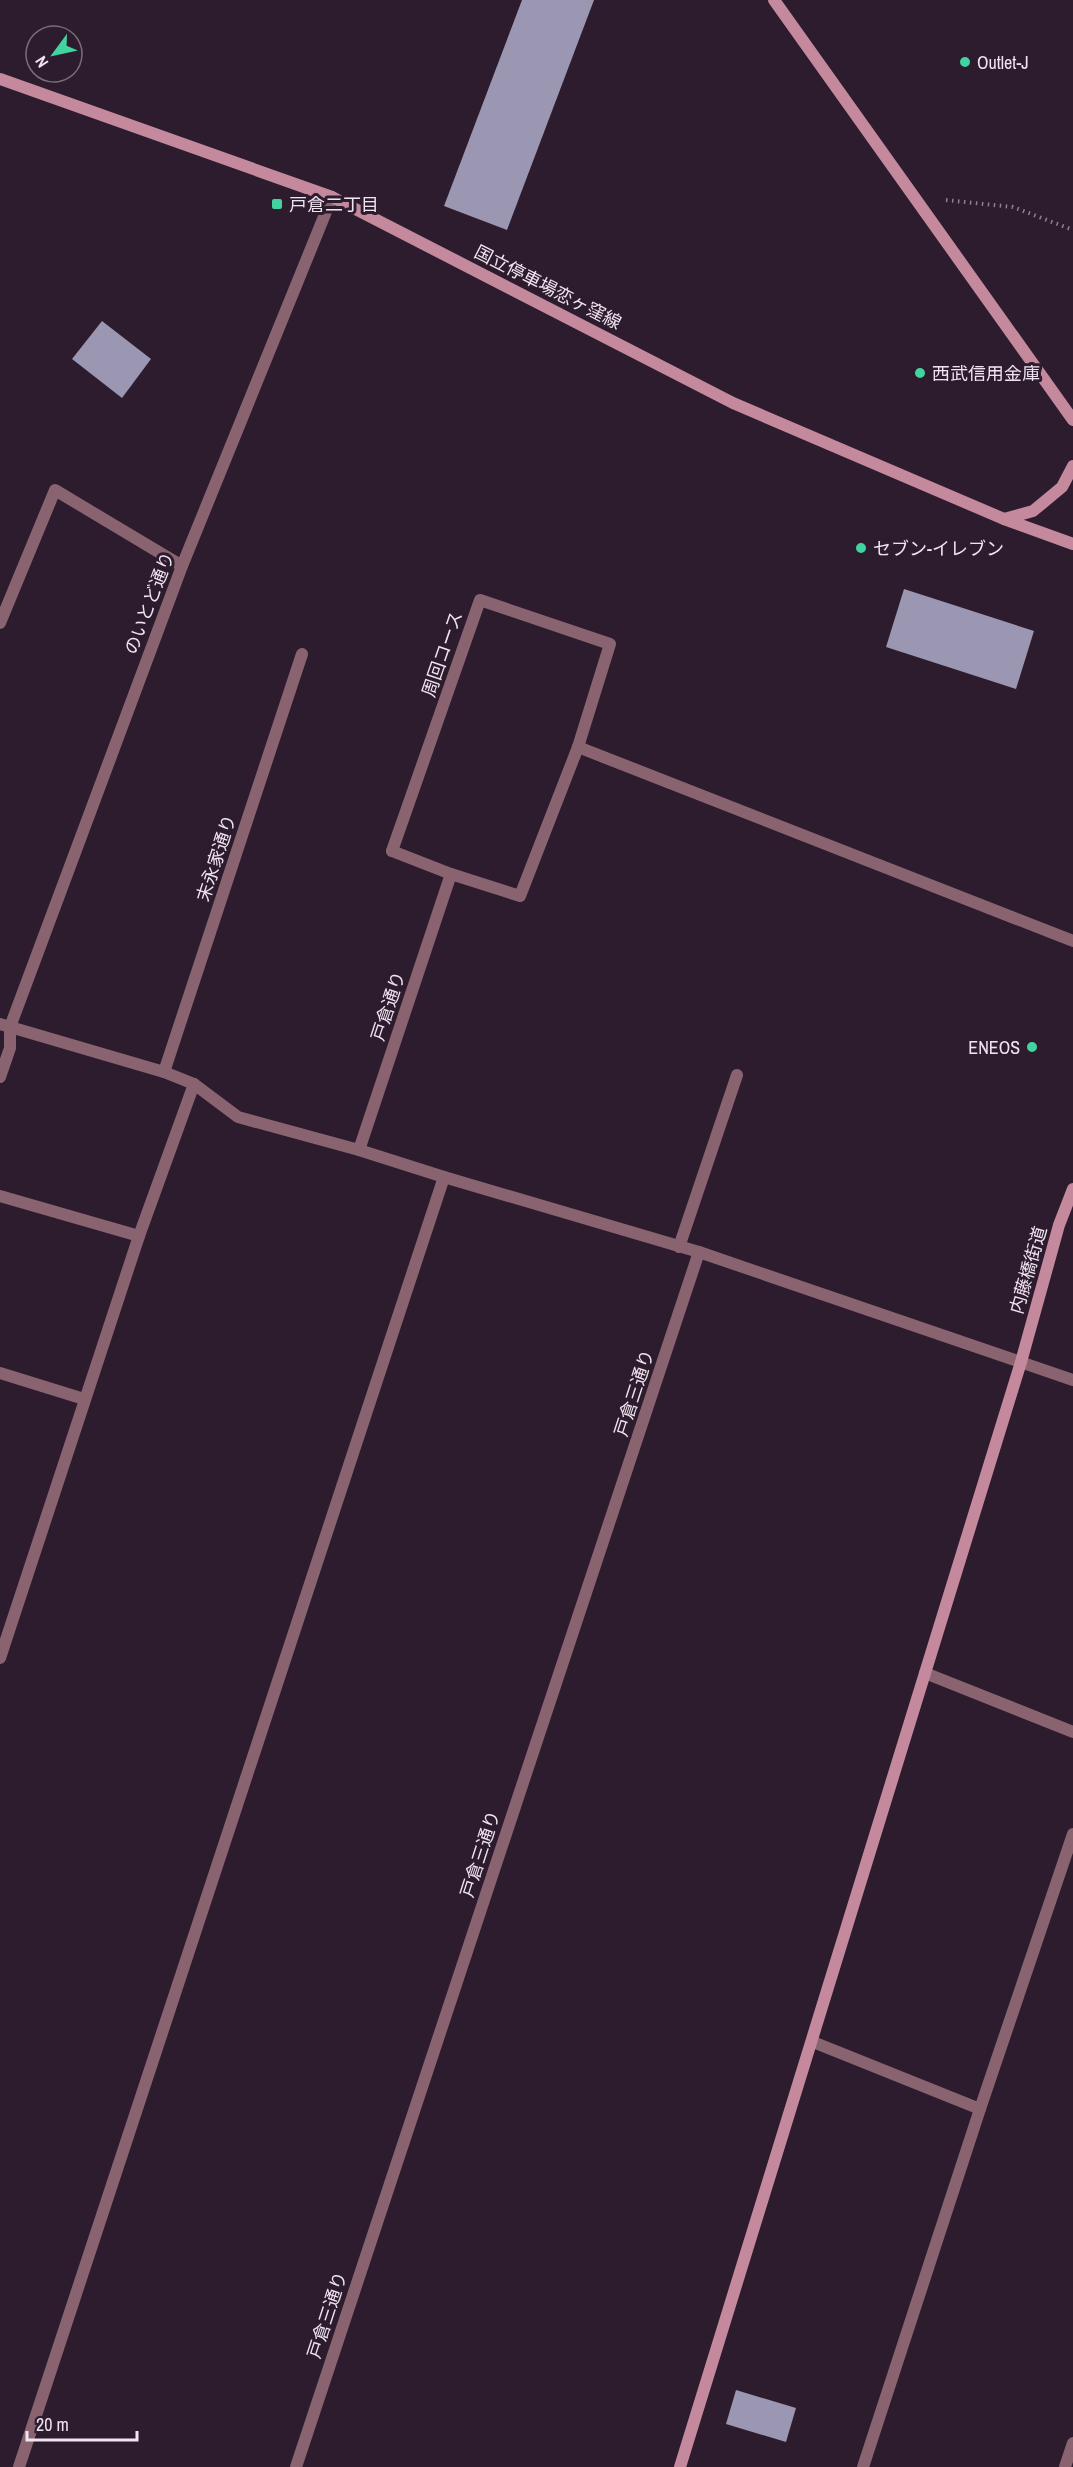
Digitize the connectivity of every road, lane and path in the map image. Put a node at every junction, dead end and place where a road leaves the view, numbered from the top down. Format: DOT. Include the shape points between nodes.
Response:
graph roads {
  1 [pos="774,0"];
  2 [pos="0,79"];
  3 [pos="915,196"];
  4 [pos="332,197"];
  5 [pos="1073,230"];
  6 [pos="1073,420"];
  7 [pos="1073,466"];
  8 [pos="1004,519"];
  9 [pos="1073,544"];
  10 [pos="182,566"];
  11 [pos="0,623"];
  12 [pos="302,654"];
  13 [pos="578,747"];
  14 [pos="451,874"];
  15 [pos="1073,940"];
  16 [pos="5,1025"];
  17 [pos="164,1072"];
  18 [pos="737,1075"];
  19 [pos="0,1077"];
  20 [pos="194,1084"];
  21 [pos="359,1150"];
  22 [pos="444,1177"];
  23 [pos="1073,1189"];
  24 [pos="0,1196"];
  25 [pos="139,1236"];
  26 [pos="679,1247"];
  27 [pos="699,1252"];
  28 [pos="1021,1362"];
  29 [pos="0,1374"];
  30 [pos="1073,1380"];
  31 [pos="84,1399"];
  32 [pos="0,1658"];
  33 [pos="925,1673"];
  34 [pos="1073,1732"];
  35 [pos="1073,1834"];
  36 [pos="813,2042"];
  37 [pos="980,2109"];
  38 [pos="1073,2443"];
  39 [pos="18,2467"];
  40 [pos="296,2467"];
  41 [pos="680,2467"];
  42 [pos="863,2467"];
  43 [pos="1065,2467"];
  1 -- 3 [label="main road"];
  2 -- 4 [label="main road, 国立停車場恋ヶ窪線"];
  3 -- 5 [label="path" via="1013,207"];
  3 -- 6 [label="main road"];
  4 -- 8 [label="main road, 国立停車場恋ヶ窪線" via="733,403"];
  4 -- 10 [label="street, のいとど通り"];
  7 -- 8 [label="main road" via="1062,487 1033,511"];
  8 -- 9 [label="main road, 国立停車場恋ヶ窪線"];
  10 -- 11 [label="street" via="55,490"];
  10 -- 16 [label="street, のいとど通り"];
  12 -- 17 [label="street, 末永家通り"];
  13 -- 14 [label="street" via="520,896"];
  13 -- 14 [label="street, 周回コース" via="610,644 480,600 392,851"];
  13 -- 15 [label="street"];
  14 -- 21 [label="street, 戸倉通り"];
  16 -- 17 [label="street"];
  16 -- 19 [label="street, のいとど通り" via="10,1048"];
  17 -- 20 [label="street"];
  18 -- 26 [label="street"];
  20 -- 21 [label="street" via="238,1117"];
  20 -- 25 [label="street"];
  21 -- 22 [label="street"];
  22 -- 26 [label="street"];
  22 -- 39 [label="street"];
  23 -- 28 [label="main road, 内藤橋街道" via="1059,1225"];
  24 -- 25 [label="street"];
  25 -- 31 [label="street"];
  26 -- 27 [label="street"];
  27 -- 28 [label="street"];
  27 -- 40 [label="street, 戸倉三通り"];
  28 -- 30 [label="street"];
  28 -- 33 [label="main road, 内藤橋街道"];
  29 -- 31 [label="street"];
  31 -- 32 [label="street"];
  33 -- 34 [label="street"];
  33 -- 36 [label="main road, 内藤橋街道"];
  35 -- 37 [label="street"];
  36 -- 37 [label="street"];
  36 -- 41 [label="main road, 内藤橋街道"];
  37 -- 42 [label="street"];
  38 -- 43 [label="street"];
}
